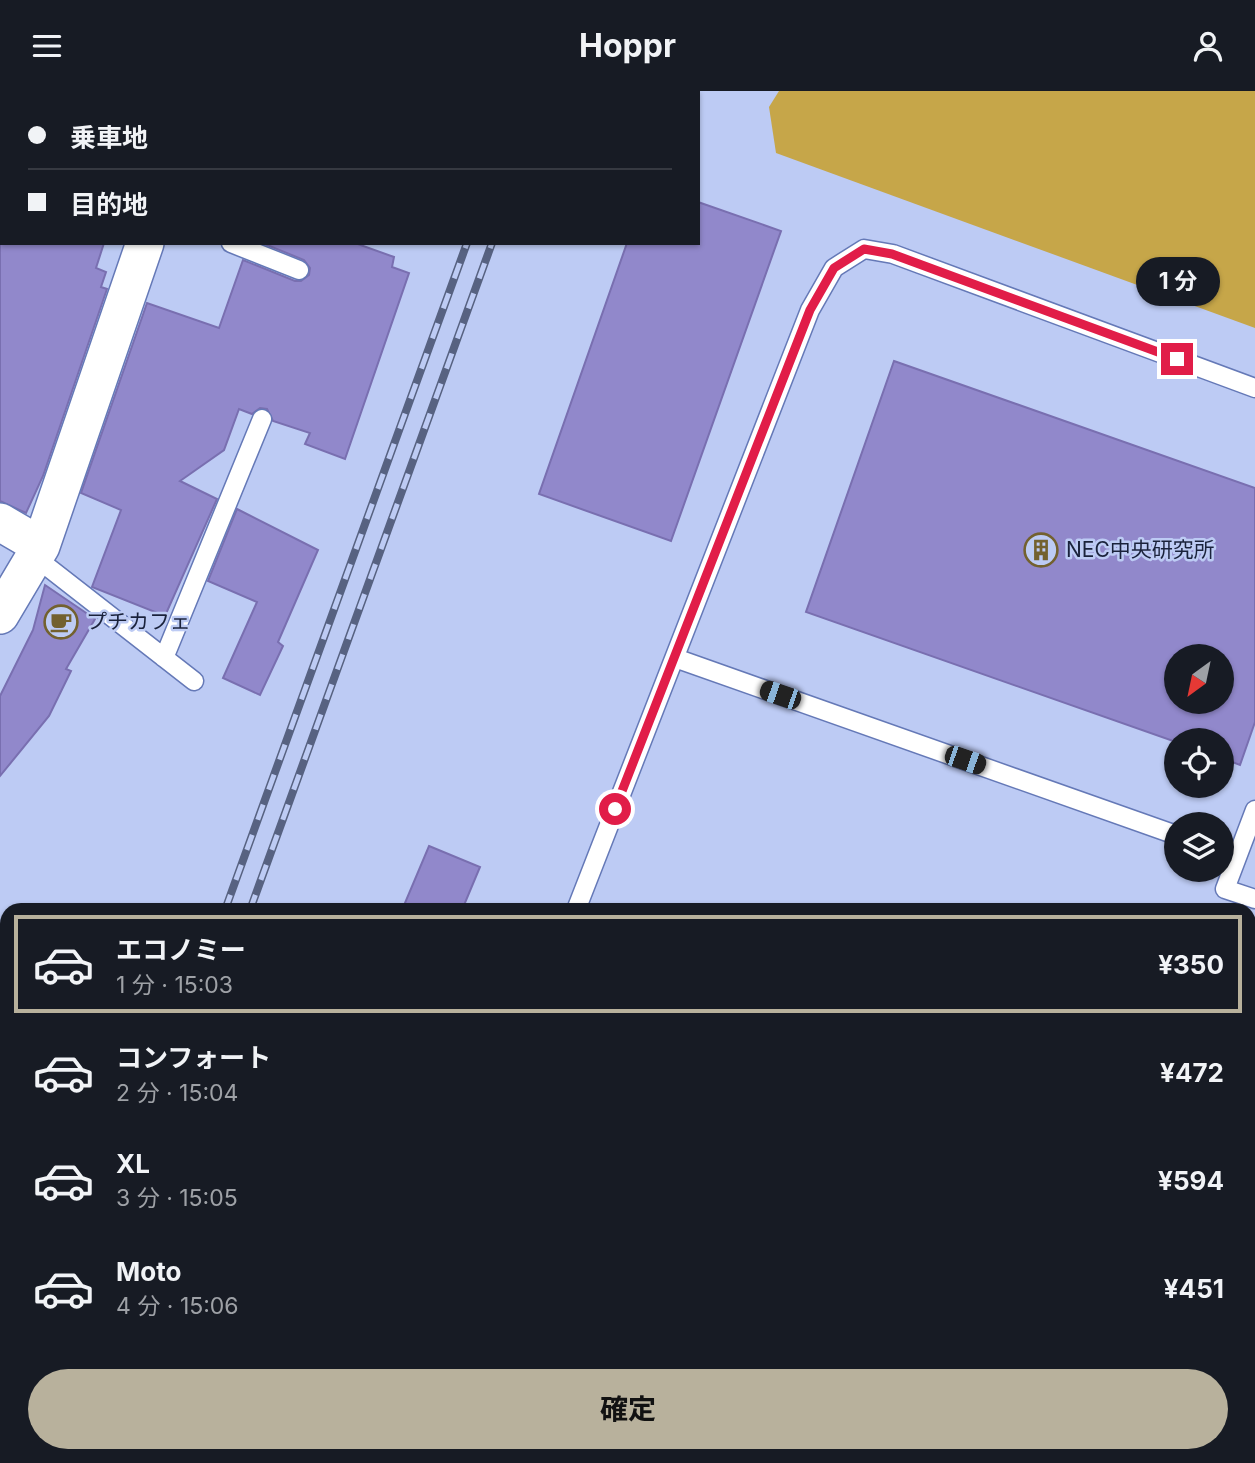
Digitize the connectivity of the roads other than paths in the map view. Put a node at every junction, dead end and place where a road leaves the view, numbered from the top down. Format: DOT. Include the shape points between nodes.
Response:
graph roads {
  1 [pos="144,245"];
  2 [pos="236,245"];
  3 [pos="299,270"];
  4 [pos="1255,388"];
  5 [pos="262,419"];
  6 [pos="0,521"];
  7 [pos="38,552"];
  8 [pos="0,615"];
  9 [pos="164,658"];
  10 [pos="675,658"];
  11 [pos="194,681"];
  12 [pos="1255,810"];
  13 [pos="1164,831"];
  14 [pos="1234,845"];
  15 [pos="1226,882"];
  16 [pos="1255,899"];
  17 [pos="579,903"];
  1 -- 7 [label="street"];
  2 -- 3 [label="lane"];
  4 -- 10 [label="lane" via="892,254 864,249 834,268 810,310"];
  5 -- 9 [label="lane"];
  6 -- 7 [label="street"];
  7 -- 8 [label="street"];
  7 -- 9 [label="lane"];
  9 -- 11 [label="lane"];
  10 -- 13 [label="lane"];
  10 -- 17 [label="lane"];
  12 -- 14 [label="lane"];
  15 -- 16 [label="lane" via="1225,888"];
}
